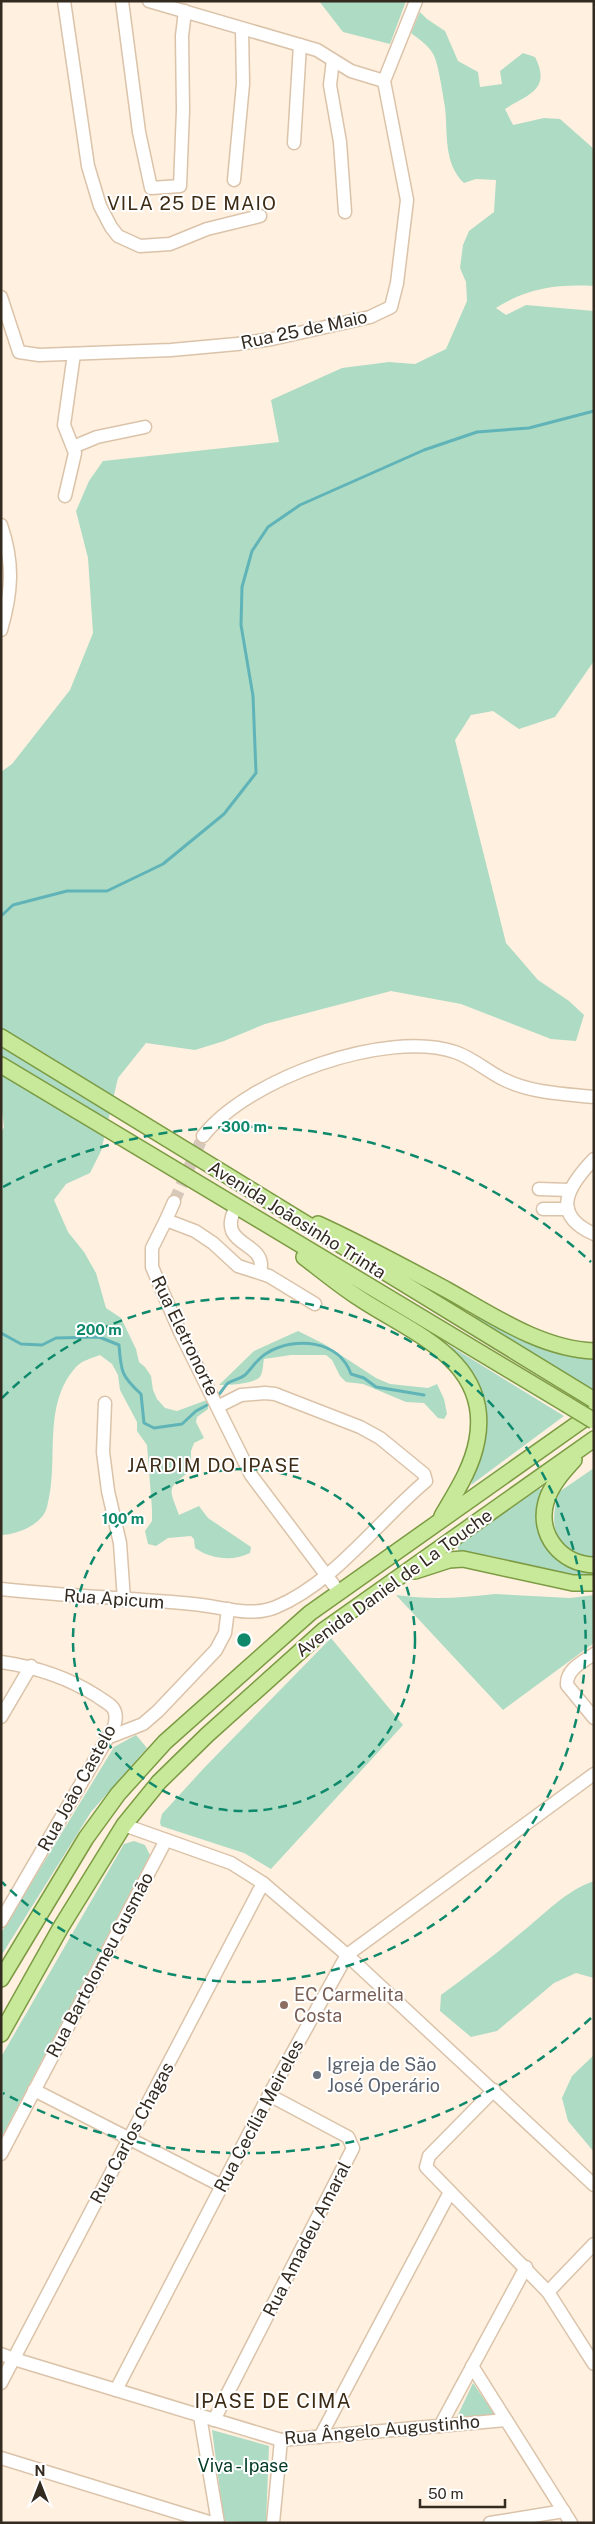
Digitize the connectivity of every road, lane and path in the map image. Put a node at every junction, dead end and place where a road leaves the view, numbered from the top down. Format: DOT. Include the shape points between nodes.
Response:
graph roads {
  1 [pos="64,1"];
  2 [pos="122,1"];
  3 [pos="149,1"];
  4 [pos="416,1"];
  5 [pos="185,11"];
  6 [pos="242,29"];
  7 [pos="300,45"];
  8 [pos="334,60"];
  9 [pos="384,81"];
  10 [pos="294,143"];
  11 [pos="234,180"];
  12 [pos="345,212"];
  13 [pos="260,216"];
  14 [pos="1,297"];
  15 [pos="74,354"];
  16 [pos="145,427"];
  17 [pos="73,447"];
  18 [pos="65,496"];
  19 [pos="1,525"];
  20 [pos="1,630"];
  21 [pos="1,1037"];
  22 [pos="1,1066"];
  23 [pos="594,1097"];
  24 [pos="203,1136"];
  25 [pos="594,1159"];
  26 [pos="539,1189"];
  27 [pos="570,1190"];
  28 [pos="268,1201"];
  29 [pos="174,1202"];
  30 [pos="236,1207"];
  31 [pos="543,1208"];
  32 [pos="568,1209"];
  33 [pos="166,1220"];
  34 [pos="260,1221"];
  35 [pos="594,1234"];
  36 [pos="260,1272"];
  37 [pos="315,1304"];
  38 [pos="594,1351"];
  39 [pos="594,1400"];
  40 [pos="105,1403"];
  41 [pos="218,1406"];
  42 [pos="594,1412"];
  43 [pos="594,1421"];
  44 [pos="593,1439"];
  45 [pos="439,1521"];
  46 [pos="594,1565"];
  47 [pos="326,1576"];
  48 [pos="399,1576"];
  49 [pos="594,1583"];
  50 [pos="1,1589"];
  51 [pos="339,1592"];
  52 [pos="124,1600"];
  53 [pos="228,1608"];
  54 [pos="594,1654"];
  55 [pos="1,1662"];
  56 [pos="31,1666"];
  57 [pos="1,1717"];
  58 [pos="594,1718"];
  59 [pos="108,1738"];
  60 [pos="594,1774"];
  61 [pos="124,1825"];
  62 [pos="166,1840"];
  63 [pos="263,1883"];
  64 [pos="6,1900"];
  65 [pos="1,1921"];
  66 [pos="347,1954"];
  67 [pos="1,1979"];
  68 [pos="1,2034"];
  69 [pos="34,2090"];
  70 [pos="494,2090"];
  71 [pos="269,2095"];
  72 [pos="130,2139"];
  73 [pos="1,2154"];
  74 [pos="594,2185"];
  75 [pos="222,2186"];
  76 [pos="450,2192"];
  77 [pos="594,2244"];
  78 [pos="526,2267"];
  79 [pos="548,2292"];
  80 [pos="1,2354"];
  81 [pos="14,2360"];
  82 [pos="594,2364"];
  83 [pos="472,2366"];
  84 [pos="1,2383"];
  85 [pos="116,2390"];
  86 [pos="200,2416"];
  87 [pos="214,2420"];
  88 [pos="506,2420"];
  89 [pos="440,2426"];
  90 [pos="320,2437"];
  91 [pos="281,2440"];
  92 [pos="1,2458"];
  93 [pos="564,2511"];
  94 [pos="212,2523"];
  95 [pos="218,2523"];
  96 [pos="274,2523"];
  97 [pos="490,2523"];
  98 [pos="571,2523"];
  1 -- 13 [label="street" via="88,166 100,206 118,236 140,246 170,244 207,229"];
  2 -- 5 [label="street" via="139,132 151,188 180,186"];
  3 -- 5 [label="street"];
  4 -- 9 [label="street"];
  5 -- 6 [label="street"];
  6 -- 7 [label="street"];
  6 -- 11 [label="street" via="242,84"];
  7 -- 8 [label="street"];
  7 -- 10 [label="street"];
  8 -- 9 [label="street" via="351,71"];
  8 -- 12 [label="street" via="330,85 340,142"];
  9 -- 15 [label="street, Rua 25 de Maio" via="407,200 391,307 370,317 272,339 171,350"];
  14 -- 15 [label="street, Rua 25 de Maio" via="20,353 39,356"];
  15 -- 17 [label="street" via="64,425"];
  16 -- 17 [label="street" via="97,437"];
  17 -- 18 [label="street"];
  19 -- 20 [label="street" via="11,593"];
  21 -- 28 [label="main road, Avenida Joãosinho Trinta"];
  22 -- 30 [label="main road, Avenida Joãosinho Trinta"];
  23 -- 24 [label="street" via="554,1093 516,1084 455,1052 427,1047 399,1048 350,1055 287,1077 231,1108"];
  25 -- 27 [label="street"];
  26 -- 27 [label="street"];
  27 -- 32 [label="street"];
  28 -- 38 [label="main road" via="359,1241 532,1336 574,1350"];
  28 -- 39 [label="main road, Avenida Joãosinho Trinta"];
  29 -- 33 [label="street, Rua Eletronorte"];
  30 -- 34 [label="main road, Avenida Joãosinho Trinta"];
  30 -- 36 [label="street" via="230,1218 230,1230 258,1254 262,1263"];
  31 -- 32 [label="street"];
  32 -- 35 [label="street" via="575,1223"];
  33 -- 36 [label="street" via="195,1231 238,1266"];
  33 -- 41 [label="street, Rua Eletronorte" via="152,1248 152,1267 180,1332"];
  34 -- 43 [label="main road, Avenida Joãosinho Trinta, bridge"];
  34 -- 45 [label="main road" via="356,1296 436,1345 466,1377 477,1408 478,1439 462,1483"];
  36 -- 37 [label="street"];
  40 -- 52 [label="street" via="103,1452 120,1542"];
  41 -- 47 [label="street, Rua Eletronorte" via="252,1475"];
  41 -- 47 [label="street, Rua Apicum" via="241,1395 265,1393 329,1413 380,1438 424,1474 426,1482"];
  42 -- 45 [label="main road, Avenida Daniel de La Touche"];
  44 -- 46 [label="main road" via="555,1482 546,1502 544,1520 549,1538 563,1556 582,1565"];
  44 -- 48 [label="main road, Avenida Daniel de La Touche"];
  45 -- 51 [label="main road, Avenida Daniel de La Touche"];
  47 -- 51 [label="street, Rua Eletronorte"];
  47 -- 53 [label="street, Rua Apicum" via="275,1607 256,1611"];
  48 -- 49 [label="main road" via="448,1560 463,1559 573,1583"];
  48 -- 61 [label="main road, Avenida Daniel de La Touche" via="324,1630 272,1676 159,1782"];
  50 -- 52 [label="street, Rua Apicum"];
  51 -- 67 [label="main road, Avenida Daniel de La Touche" via="310,1613 165,1742 118,1794 86,1838"];
  52 -- 53 [label="street, Rua Apicum"];
  53 -- 59 [label="street" via="225,1633 216,1650 143,1724"];
  54 -- 58 [label="street" via="571,1670 567,1685"];
  55 -- 56 [label="street, Rua João Castelo"];
  56 -- 57 [label="street"];
  56 -- 59 [label="street, Rua João Castelo" via="88,1690 112,1706 116,1719"];
  59 -- 64 [label="street, Rua João Castelo"];
  60 -- 66 [label="street, Rua Cecília Meireles"];
  61 -- 62 [label="street"];
  61 -- 68 [label="main road, Avenida Daniel de La Touche" via="61,1926"];
  62 -- 63 [label="street" via="231,1863"];
  62 -- 69 [label="street, Rua Bartolomeu Gusmão"];
  63 -- 66 [label="street"];
  63 -- 72 [label="street, Rua Carlos Chagas"];
  64 -- 65 [label="street, Rua João Castelo"];
  66 -- 70 [label="street"];
  66 -- 71 [label="street, Rua Cecília Meireles"];
  69 -- 72 [label="street"];
  69 -- 73 [label="street, Rua Bartolomeu Gusmão"];
  70 -- 74 [label="street"];
  70 -- 76 [label="street" via="429,2156 426,2167"];
  71 -- 75 [label="street, Rua Cecília Meireles"];
  71 -- 87 [label="street, Rua Amadeu Amaral" via="348,2137 353,2148"];
  72 -- 75 [label="street"];
  72 -- 81 [label="street, Rua Carlos Chagas"];
  75 -- 85 [label="street, Rua Cecília Meireles"];
  76 -- 78 [label="street"];
  76 -- 90 [label="street"];
  77 -- 79 [label="street"];
  78 -- 79 [label="street"];
  78 -- 83 [label="street"];
  79 -- 82 [label="street"];
  80 -- 81 [label="street, Rua Ângelo Augustinho"];
  81 -- 84 [label="street, Rua Carlos Chagas"];
  81 -- 85 [label="street, Rua Ângelo Augustinho"];
  83 -- 88 [label="street"];
  83 -- 89 [label="street"];
  85 -- 86 [label="street, Rua Ângelo Augustinho"];
  86 -- 87 [label="street, Rua Ângelo Augustinho"];
  86 -- 95 [label="street"];
  87 -- 91 [label="street, Rua Ângelo Augustinho"];
  88 -- 89 [label="street, Rua Ângelo Augustinho"];
  88 -- 93 [label="street"];
  89 -- 90 [label="street, Rua Ângelo Augustinho"];
  90 -- 91 [label="street, Rua Ângelo Augustinho"];
  91 -- 96 [label="street"];
  92 -- 94 [label="street"];
  93 -- 97 [label="street"];
  93 -- 98 [label="street"];
}
